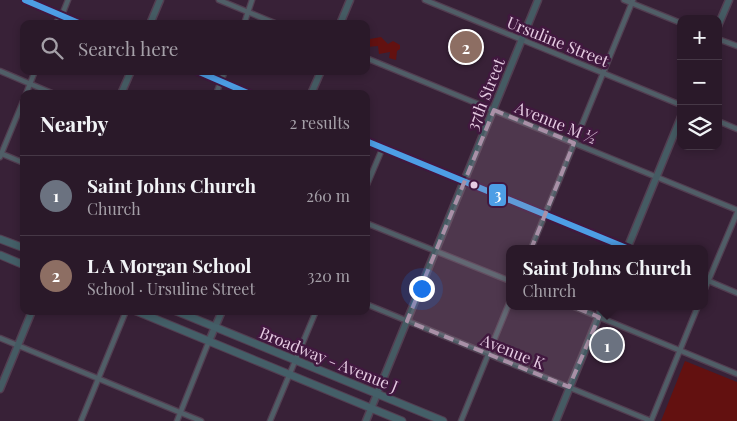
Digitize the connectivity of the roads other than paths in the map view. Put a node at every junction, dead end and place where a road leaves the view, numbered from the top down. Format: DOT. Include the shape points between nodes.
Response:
graph roads {
  1 [pos="25,0"];
  2 [pos="68,0"];
  3 [pos="160,0"];
  4 [pos="219,0"];
  5 [pos="252,0"];
  6 [pos="350,0"];
  7 [pos="425,0"];
  8 [pos="442,0"];
  9 [pos="538,0"];
  10 [pos="624,0"];
  11 [pos="729,0"];
  12 [pos="632,1"];
  13 [pos="440,6"];
  14 [pos="249,12"];
  15 [pos="62,15"];
  16 [pos="722,17"];
  17 [pos="58,20"];
  18 [pos="73,20"];
  19 [pos="152,20"];
  20 [pos="246,20"];
  21 [pos="268,20"];
  22 [pos="342,20"];
  23 [pos="677,21"];
  24 [pos="522,40"];
  25 [pos="722,40"];
  26 [pos="737,46"];
  27 [pos="370,60"];
  28 [pos="0,71"];
  29 [pos="603,73"];
  30 [pos="33,75"];
  31 [pos="129,75"];
  32 [pos="206,75"];
  33 [pos="223,75"];
  34 [pos="319,75"];
  35 [pos="221,81"];
  36 [pos="30,84"];
  37 [pos="28,90"];
  38 [pos="44,90"];
  39 [pos="123,90"];
  40 [pos="218,90"];
  41 [pos="242,90"];
  42 [pos="313,90"];
  43 [pos="677,103"];
  44 [pos="20,108"];
  45 [pos="494,110"];
  46 [pos="722,123"];
  47 [pos="677,126"];
  48 [pos="737,129"];
  49 [pos="370,143"];
  50 [pos="574,143"];
  51 [pos="383,148"];
  52 [pos="0,155"];
  53 [pos="20,162"];
  54 [pos="656,176"];
  55 [pos="370,178"];
  56 [pos="464,181"];
  57 [pos="737,211"];
  58 [pos="545,214"];
  59 [pos="370,225"];
  60 [pos="0,239"];
  61 [pos="533,245"];
  62 [pos="621,245"];
  63 [pos="629,245"];
  64 [pos="20,246"];
  65 [pos="435,251"];
  66 [pos="0,255"];
  67 [pos="20,263"];
  68 [pos="708,278"];
  69 [pos="506,279"];
  70 [pos="708,280"];
  71 [pos="737,293"];
  72 [pos="370,306"];
  73 [pos="506,310"];
  74 [pos="582,310"];
  75 [pos="602,310"];
  76 [pos="696,310"];
  77 [pos="30,315"];
  78 [pos="124,315"];
  79 [pos="145,315"];
  80 [pos="186,315"];
  81 [pos="220,315"];
  82 [pos="314,315"];
  83 [pos="599,317"];
  84 [pos="407,321"];
  85 [pos="215,327"];
  86 [pos="0,338"];
  87 [pos="209,342"];
  88 [pos="18,346"];
  89 [pos="680,351"];
  90 [pos="488,354"];
  91 [pos="295,360"];
  92 [pos="290,374"];
  93 [pos="737,374"];
  94 [pos="98,379"];
  95 [pos="569,387"];
  96 [pos="0,389"];
  97 [pos="378,394"];
  98 [pos="372,408"];
  99 [pos="180,412"];
  100 [pos="81,421"];
  101 [pos="177,421"];
  102 [pos="201,421"];
  103 [pos="270,421"];
  104 [pos="366,421"];
  105 [pos="402,421"];
  106 [pos="443,421"];
  107 [pos="461,421"];
  108 [pos="556,421"];
  109 [pos="651,421"];
  1 -- 15 [label="street"];
  2 -- 15 [label="street"];
  3 -- 19 [label="main road"];
  4 -- 14 [label="street"];
  5 -- 14 [label="street"];
  6 -- 22 [label="main road"];
  7 -- 13 [label="street, Ursuline Street"];
  8 -- 13 [label="street"];
  9 -- 24 [label="main road, 37th Street"];
  10 -- 12 [label="street"];
  11 -- 16 [label="main road"];
  12 -- 23 [label="street"];
  12 -- 29 [label="street"];
  13 -- 24 [label="street, Ursuline Street"];
  14 -- 20 [label="street"];
  14 -- 21 [label="street"];
  15 -- 17 [label="street"];
  15 -- 18 [label="street"];
  24 -- 29 [label="street, Ursuline Street"];
  24 -- 45 [label="main road, 37th Street"];
  25 -- 26 [label="street"];
  27 -- 45 [label="street, Avenue M ½"];
  28 -- 36 [label="street"];
  29 -- 43 [label="street, Ursuline Street"];
  29 -- 50 [label="street"];
  30 -- 36 [label="street"];
  31 -- 39 [label="main road"];
  32 -- 35 [label="street"];
  33 -- 35 [label="street"];
  34 -- 42 [label="main road"];
  35 -- 40 [label="street"];
  35 -- 41 [label="street"];
  36 -- 37 [label="street"];
  36 -- 38 [label="street"];
  44 -- 52 [label="street"];
  45 -- 50 [label="street, Avenue M ½"];
  45 -- 56 [label="main road, 37th Street"];
  46 -- 48 [label="street"];
  47 -- 54 [label="main road"];
  49 -- 51 [label="street"];
  50 -- 54 [label="street, Avenue M ½"];
  50 -- 58 [label="street"];
  51 -- 55 [label="street"];
  51 -- 56 [label="street"];
  52 -- 53 [label="street"];
  54 -- 57 [label="street, Avenue M ½"];
  54 -- 63 [label="main road"];
  56 -- 58 [label="street"];
  56 -- 65 [label="main road, 37th Street"];
  57 -- 68 [label="street"];
  58 -- 61 [label="street"];
  58 -- 62 [label="street"];
  59 -- 65 [label="street"];
  60 -- 64 [label="main road"];
  65 -- 69 [label="street"];
  65 -- 84 [label="main road, 37th Street"];
  66 -- 67 [label="main road"];
  70 -- 71 [label="street"];
  72 -- 84 [label="street, Avenue K"];
  73 -- 90 [label="street"];
  74 -- 83 [label="street"];
  75 -- 83 [label="main road"];
  76 -- 89 [label="street"];
  77 -- 88 [label="main road"];
  78 -- 94 [label="street"];
  79 -- 87 [label="main road, Broadway - Avenue J"];
  80 -- 85 [label="main road, Broadway - Avenue J"];
  81 -- 85 [label="main road"];
  82 -- 91 [label="street"];
  83 -- 89 [label="street"];
  83 -- 95 [label="main road"];
  84 -- 90 [label="street, Avenue K"];
  84 -- 97 [label="main road, 37th Street"];
  85 -- 87 [label="main road"];
  85 -- 91 [label="main road, Broadway - Avenue J"];
  86 -- 88 [label="street"];
  87 -- 92 [label="main road, Broadway - Avenue J"];
  87 -- 99 [label="street"];
  88 -- 94 [label="street"];
  88 -- 96 [label="main road"];
  89 -- 93 [label="street"];
  89 -- 109 [label="street"];
  90 -- 95 [label="street, Avenue K"];
  90 -- 107 [label="street"];
  91 -- 92 [label="street"];
  91 -- 97 [label="main road, Broadway - Avenue J"];
  92 -- 98 [label="main road, Broadway - Avenue J"];
  92 -- 103 [label="street"];
  94 -- 99 [label="street"];
  94 -- 100 [label="street"];
  95 -- 108 [label="main road"];
  95 -- 109 [label="street, Avenue K"];
  97 -- 98 [label="main road, 37th Street"];
  97 -- 106 [label="main road, Broadway - Avenue J"];
  98 -- 104 [label="main road, 37th Street"];
  98 -- 105 [label="main road, Broadway - Avenue J"];
  99 -- 101 [label="street"];
  99 -- 102 [label="street"];
}
